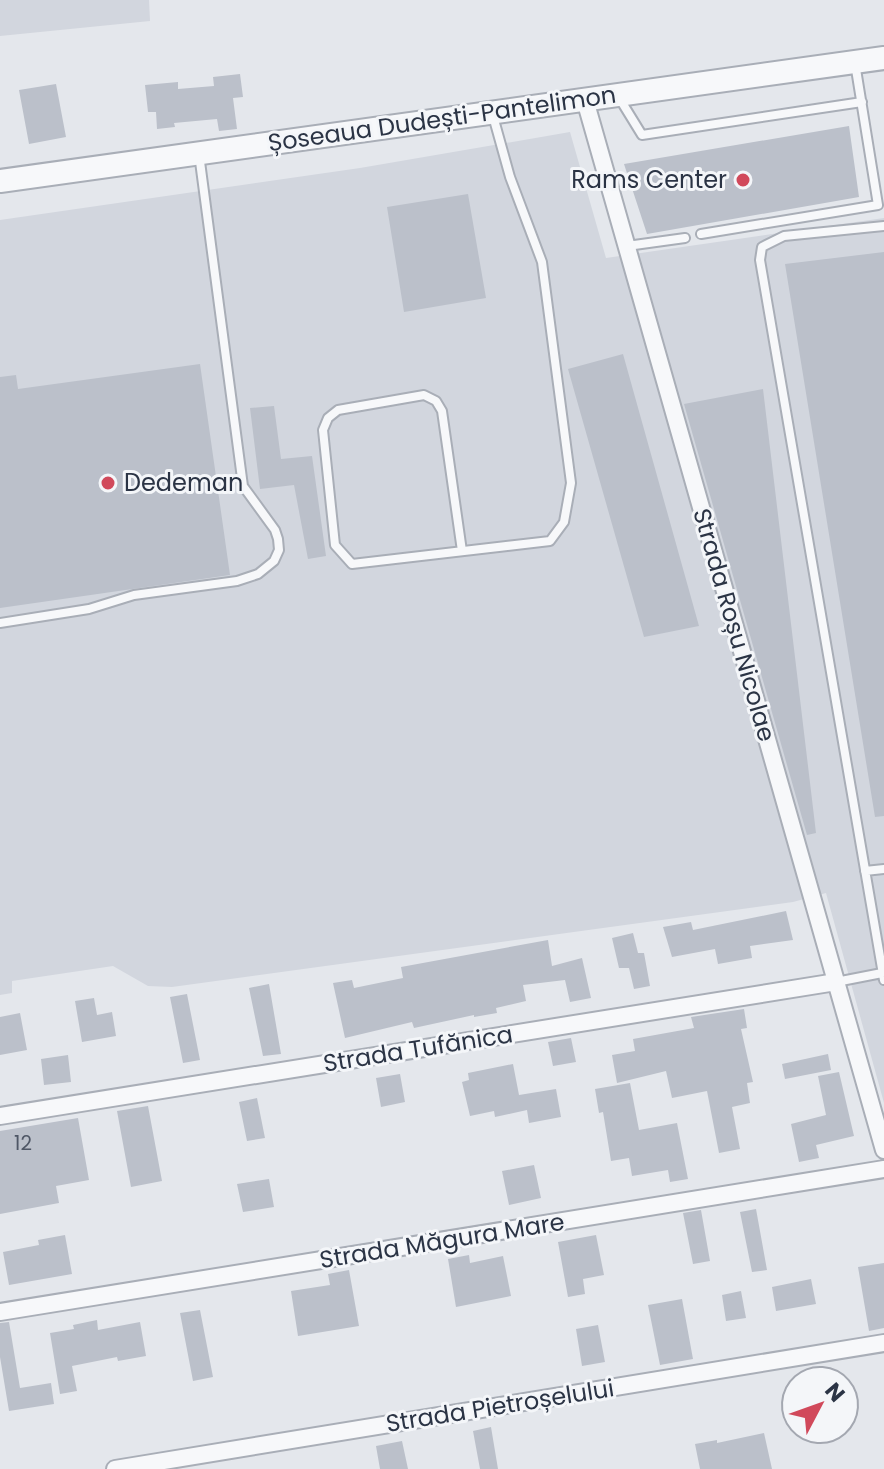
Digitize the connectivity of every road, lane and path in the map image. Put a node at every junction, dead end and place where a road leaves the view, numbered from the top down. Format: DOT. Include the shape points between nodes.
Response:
graph roads {
  1 [pos="884,58"];
  2 [pos="855,62"];
  3 [pos="618,95"];
  4 [pos="585,100"];
  5 [pos="862,102"];
  6 [pos="492,112"];
  7 [pos="199,153"];
  8 [pos="0,181"];
  9 [pos="884,226"];
  10 [pos="701,234"];
  11 [pos="685,238"];
  12 [pos="627,246"];
  13 [pos="462,551"];
  14 [pos="0,623"];
  15 [pos="884,869"];
  16 [pos="865,871"];
  17 [pos="883,976"];
  18 [pos="836,982"];
  19 [pos="0,1116"];
  20 [pos="884,1150"];
  21 [pos="884,1169"];
  22 [pos="0,1312"];
  23 [pos="884,1343"];
  24 [pos="115,1469"];
  1 -- 2 [label="street, Șoseaua Dudești-Pantelimon"];
  2 -- 3 [label="street, Șoseaua Dudești-Pantelimon"];
  2 -- 5 [label="lane"];
  3 -- 4 [label="street, Șoseaua Dudești-Pantelimon"];
  3 -- 5 [label="lane" via="642,135"];
  4 -- 6 [label="street, Șoseaua Dudești-Pantelimon"];
  4 -- 12 [label="street, Strada Roșu Nicolae"];
  5 -- 10 [label="lane" via="878,205"];
  6 -- 7 [label="street, Șoseaua Dudești-Pantelimon"];
  6 -- 13 [label="lane" via="542,262 571,483 564,522 550,541"];
  7 -- 8 [label="street, Șoseaua Dudești-Pantelimon"];
  7 -- 14 [label="lane" via="243,486 275,530 279,550 258,574 237,581 134,595 89,609"];
  9 -- 16 [label="lane" via="784,236 762,247 760,260"];
  11 -- 12 [label="lane"];
  12 -- 18 [label="street, Strada Roșu Nicolae"];
  13 -- 13 [label="lane" via="352,564 344,558 335,545 323,430 328,418 338,410 424,395 436,401 442,411"];
  15 -- 16 [label="lane"];
  16 -- 17 [label="lane"];
  17 -- 18 [label="lane"];
  18 -- 19 [label="street, Strada Tufănica"];
  18 -- 20 [label="street, Strada Roșu Nicolae"];
  21 -- 22 [label="street, Strada Măgura Mare"];
  23 -- 24 [label="street, Strada Pietroșelului"];
}
